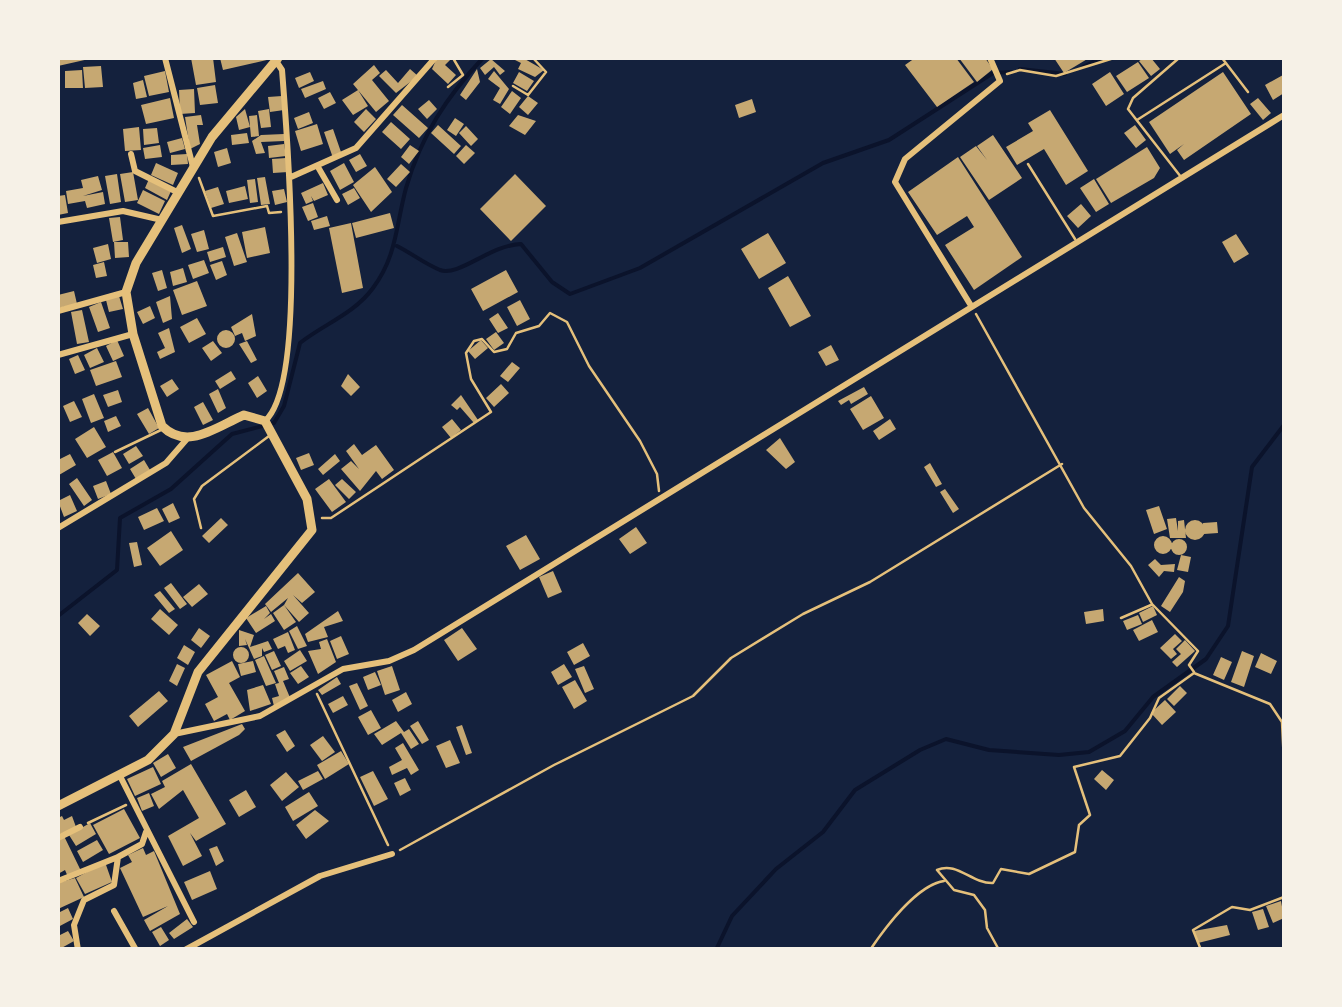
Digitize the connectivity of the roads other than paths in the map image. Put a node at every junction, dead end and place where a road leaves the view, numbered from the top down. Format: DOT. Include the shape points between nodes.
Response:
graph roads {
  1 [pos="164,58"];
  2 [pos="435,58"];
  3 [pos="990,58"];
  4 [pos="1179,58"];
  5 [pos="1222,58"];
  6 [pos="277,59"];
  7 [pos="1226,63"];
  8 [pos="1248,92"];
  9 [pos="1284,115"];
  10 [pos="1136,121"];
  11 [pos="131,154"];
  12 [pos="1028,164"];
  13 [pos="318,167"];
  14 [pos="194,168"];
  15 [pos="291,177"];
  16 [pos="1182,178"];
  17 [pos="179,192"];
  18 [pos="337,200"];
  19 [pos="162,220"];
  20 [pos="58,222"];
  21 [pos="1076,241"];
  22 [pos="126,292"];
  23 [pos="970,304"];
  24 [pos="58,311"];
  25 [pos="133,334"];
  26 [pos="58,356"];
  27 [pos="265,422"];
  28 [pos="164,428"];
  29 [pos="272,434"];
  30 [pos="186,440"];
  31 [pos="115,452"];
  32 [pos="58,528"];
  33 [pos="201,528"];
  34 [pos="174,734"];
  35 [pos="120,776"];
  36 [pos="58,806"];
  37 [pos="80,827"];
  38 [pos="146,832"];
  39 [pos="58,838"];
  40 [pos="392,854"];
  41 [pos="118,857"];
  42 [pos="58,881"];
  43 [pos="114,911"];
  44 [pos="194,922"];
  45 [pos="78,950"];
  46 [pos="136,950"];
  47 [pos="185,950"];
  1 -- 14 [label="street"];
  2 -- 13 [label="street" via="367,138"];
  3 -- 23 [label="street" via="1000,76 990,92 905,160 895,182"];
  4 -- 10 [label="lane" via="1132,98 1128,109"];
  5 -- 7 [label="lane"];
  6 -- 14 [label="main road"];
  6 -- 15 [label="street"];
  7 -- 8 [label="lane"];
  7 -- 10 [label="lane"];
  9 -- 16 [label="street"];
  10 -- 16 [label="lane"];
  11 -- 17 [label="street" via="135,171"];
  12 -- 21 [label="lane"];
  13 -- 15 [label="street"];
  13 -- 18 [label="street"];
  14 -- 17 [label="main road"];
  15 -- 27 [label="street" via="288,352 282,392"];
  16 -- 21 [label="street"];
  17 -- 19 [label="main road"];
  19 -- 20 [label="street" via="124,211"];
  19 -- 22 [label="main road"];
  21 -- 23 [label="street"];
  22 -- 24 [label="street"];
  22 -- 25 [label="main road"];
  23 -- 34 [label="street" via="414,650 343,669 260,716"];
  25 -- 26 [label="street"];
  25 -- 28 [label="main road"];
  27 -- 29 [label="main road"];
  27 -- 30 [label="main road" via="244,415"];
  28 -- 30 [label="main road"];
  28 -- 31 [label="lane"];
  29 -- 33 [label="lane" via="202,486 194,499"];
  29 -- 34 [label="main road" via="307,499 312,523 306,541 198,672"];
  30 -- 32 [label="street" via="166,464"];
  34 -- 35 [label="main road"];
  35 -- 36 [label="main road"];
  35 -- 38 [label="street"];
  37 -- 39 [label="street"];
  38 -- 41 [label="street" via="142,844"];
  38 -- 44 [label="street"];
  40 -- 47 [label="street" via="320,876"];
  41 -- 42 [label="street"];
  41 -- 45 [label="street" via="114,884 84,900 79,910 73,937"];
  43 -- 46 [label="street"];
}
